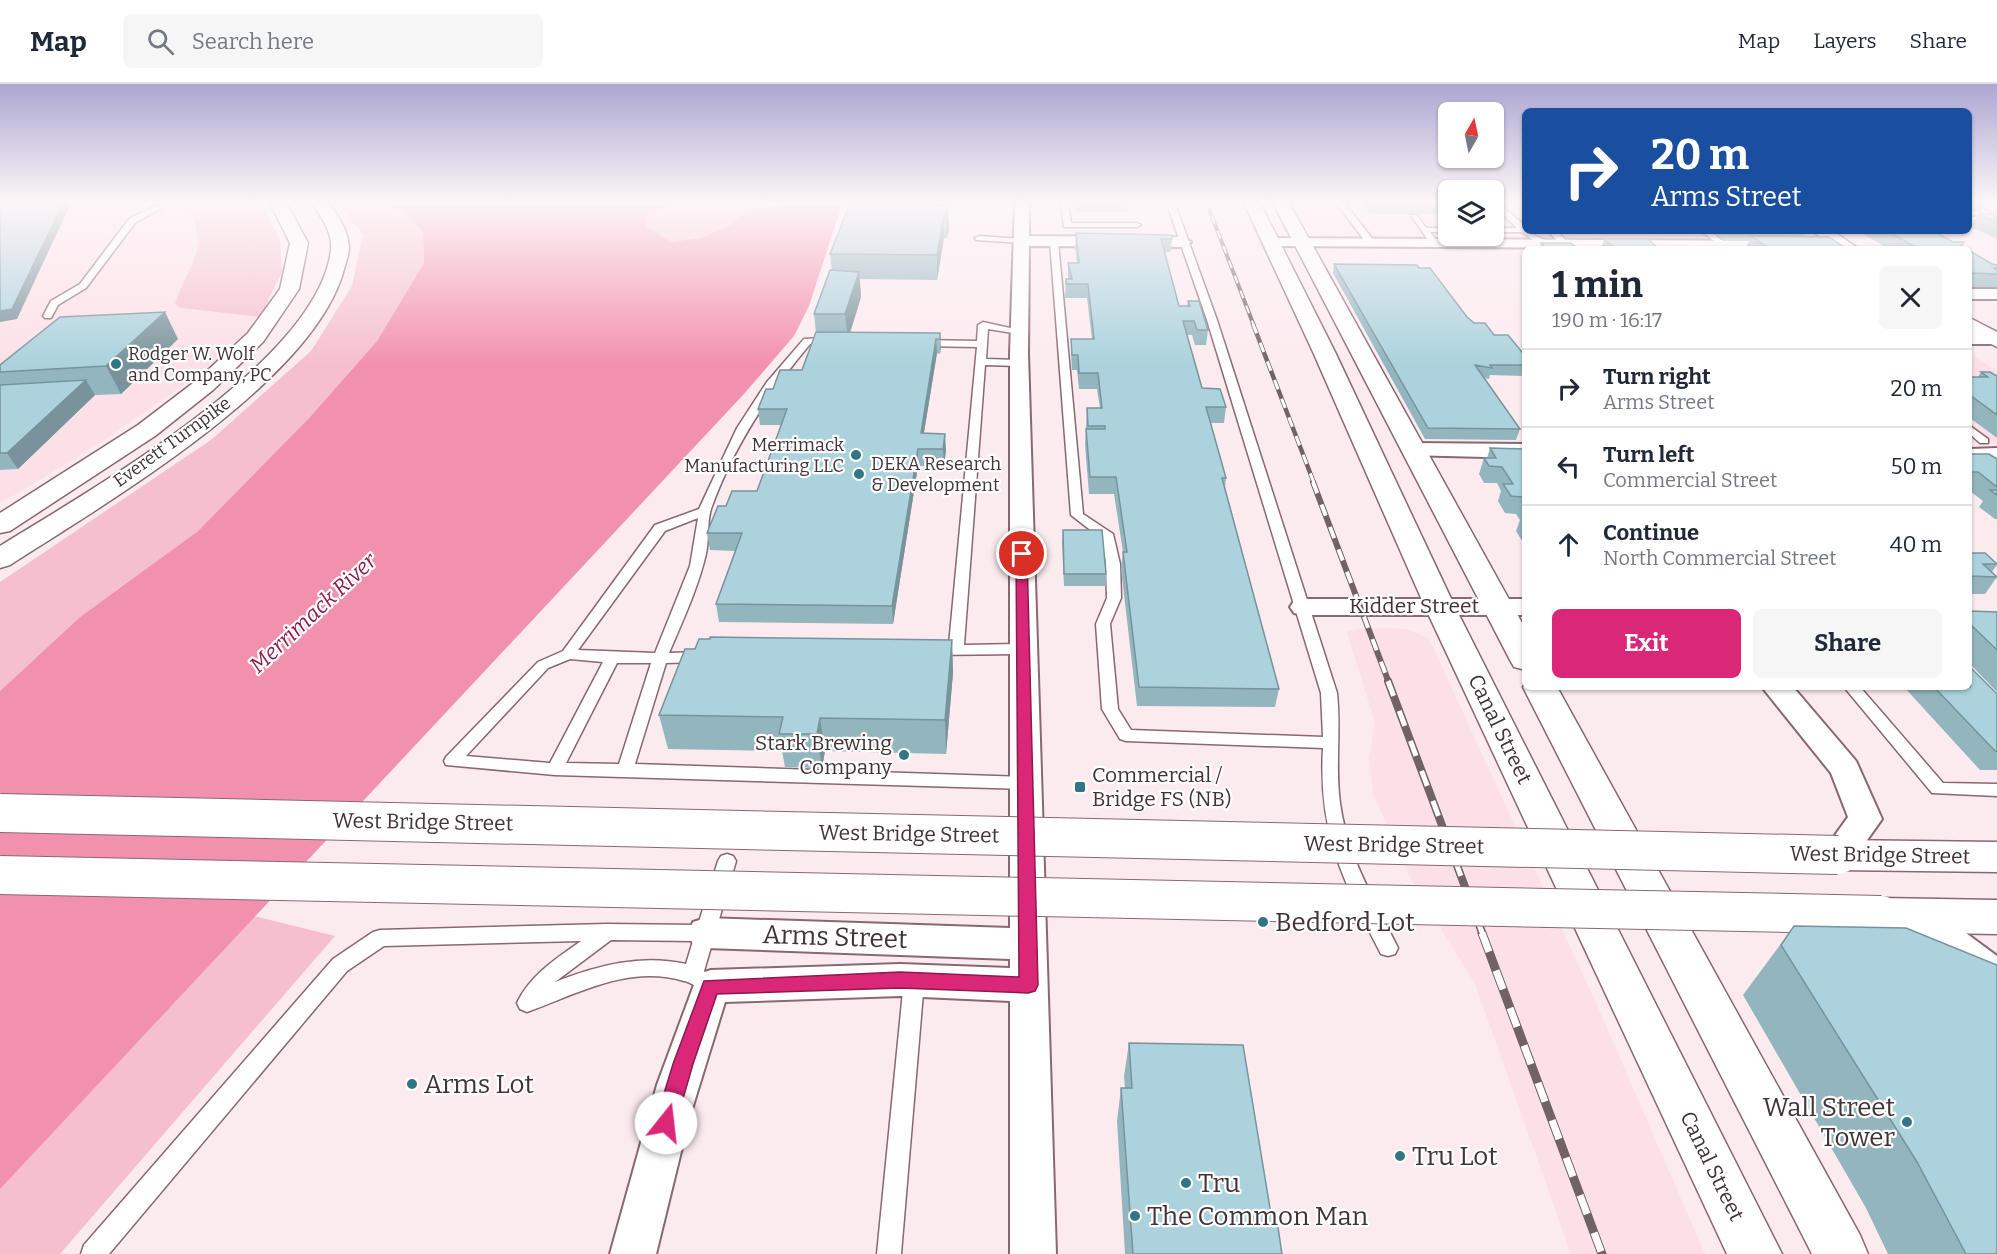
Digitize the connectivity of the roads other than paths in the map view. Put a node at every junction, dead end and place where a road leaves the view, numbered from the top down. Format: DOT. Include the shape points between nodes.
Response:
graph roads {
  1 [pos="105,256"];
  2 [pos="300,256"];
  3 [pos="338,256"];
  4 [pos="1020,256"];
  5 [pos="1055,256"];
  6 [pos="1191,256"];
  7 [pos="1277,256"];
  8 [pos="1311,256"];
  9 [pos="1972,294"];
  10 [pos="1997,294"];
  11 [pos="48,316"];
  12 [pos="1972,325"];
  13 [pos="1019,331"];
  14 [pos="1972,339"];
  15 [pos="1995,340"];
  16 [pos="823,341"];
  17 [pos="914,343"];
  18 [pos="982,344"];
  19 [pos="981,362"];
  20 [pos="1019,363"];
  21 [pos="1972,432"];
  22 [pos="1413,450"];
  23 [pos="1984,450"];
  24 [pos="1522,451"];
  25 [pos="704,511"];
  26 [pos="0,525"];
  27 [pos="0,559"];
  28 [pos="1303,607"];
  29 [pos="1440,607"];
  30 [pos="1511,607"];
  31 [pos="1522,646"];
  32 [pos="956,649"];
  33 [pos="1023,649"];
  34 [pos="921,650"];
  35 [pos="568,654"];
  36 [pos="720,657"];
  37 [pos="612,658"];
  38 [pos="660,658"];
  39 [pos="1542,690"];
  40 [pos="1779,690"];
  41 [pos="1854,690"];
  42 [pos="1331,742"];
  43 [pos="555,769"];
  44 [pos="625,770"];
  45 [pos="1025,790"];
  46 [pos="1997,790"];
  47 [pos="0,813"];
  48 [pos="1838,855"];
  49 [pos="1997,857"];
  50 [pos="727,861"];
  51 [pos="0,875"];
  52 [pos="1898,915"];
  53 [pos="1997,917"];
  54 [pos="607,932"];
  55 [pos="706,933"];
  56 [pos="1028,944"];
  57 [pos="1388,948"];
  58 [pos="1997,977"];
  59 [pos="702,980"];
  60 [pos="914,981"];
  61 [pos="1028,985"];
  62 [pos="93,1254"];
  63 [pos="633,1254"];
  64 [pos="889,1254"];
  65 [pos="1033,1254"];
  66 [pos="1755,1254"];
  67 [pos="1841,1254"];
  1 -- 11 [label="lane" via="82,286 54,303"];
  2 -- 26 [label="main road, Everett Turnpike" via="289,291 262,330 223,370 144,431"];
  3 -- 27 [label="main road, Everett Turnpike" via="328,292 314,317 261,375 188,433"];
  4 -- 13 [label="street"];
  5 -- 42 [label="lane" via="1077,515 1108,537 1113,564 1114,598 1103,624 1110,709 1126,735"];
  6 -- 28 [label="lane"];
  7 -- 29 [label="main road, Canal Street"];
  8 -- 22 [label="main road"];
  9 -- 10 [label="street"];
  12 -- 15 [label="main road"];
  13 -- 18 [label="lane" via="983,325"];
  13 -- 20 [label="street"];
  14 -- 15 [label="street"];
  16 -- 25 [label="lane" via="807,341 771,384 743,428"];
  17 -- 18 [label="lane"];
  18 -- 19 [label="lane"];
  19 -- 20 [label="lane"];
  19 -- 32 [label="lane"];
  20 -- 33 [label="street"];
  21 -- 23 [label="lane"];
  22 -- 24 [label="street"];
  22 -- 30 [label="main road"];
  25 -- 35 [label="lane" via="660,528"];
  25 -- 38 [label="lane" via="706,531"];
  28 -- 29 [label="street, Kidder Street"];
  28 -- 42 [label="lane" via="1329,693 1333,716"];
  29 -- 30 [label="street, Kidder Street"];
  29 -- 66 [label="main road, Canal Street"];
  30 -- 31 [label="main road"];
  32 -- 33 [label="lane"];
  32 -- 34 [label="lane"];
  33 -- 45 [label="street"];
  35 -- 37 [label="lane"];
  35 -- 43 [label="lane" via="543,666 452,762"];
  36 -- 38 [label="lane"];
  37 -- 38 [label="lane"];
  37 -- 43 [label="lane"];
  38 -- 44 [label="lane"];
  39 -- 67 [label="main road"];
  40 -- 48 [label="street" via="1845,769 1865,819"];
  41 -- 46 [label="lane" via="1938,789"];
  42 -- 57 [label="lane" via="1331,803 1338,837 1351,874"];
  43 -- 44 [label="lane"];
  44 -- 45 [label="lane"];
  45 -- 56 [label="street"];
  47 -- 48 [label="main road, West Bridge Street, bridge"];
  48 -- 49 [label="main road, West Bridge Street"];
  50 -- 55 [label="lane"];
  51 -- 52 [label="main road, bridge"];
  52 -- 53 [label="main road"];
  52 -- 58 [label="street"];
  54 -- 55 [label="lane"];
  54 -- 59 [label="lane" via="547,977 527,1003 611,971 670,967"];
  54 -- 62 [label="lane" via="380,938 339,965"];
  55 -- 56 [label="street, Arms Street"];
  55 -- 59 [label="lane"];
  56 -- 61 [label="street"];
  59 -- 60 [label="street, Arms Street"];
  59 -- 63 [label="street"];
  60 -- 61 [label="street, Arms Street"];
  60 -- 64 [label="lane"];
  61 -- 65 [label="street"];
}
